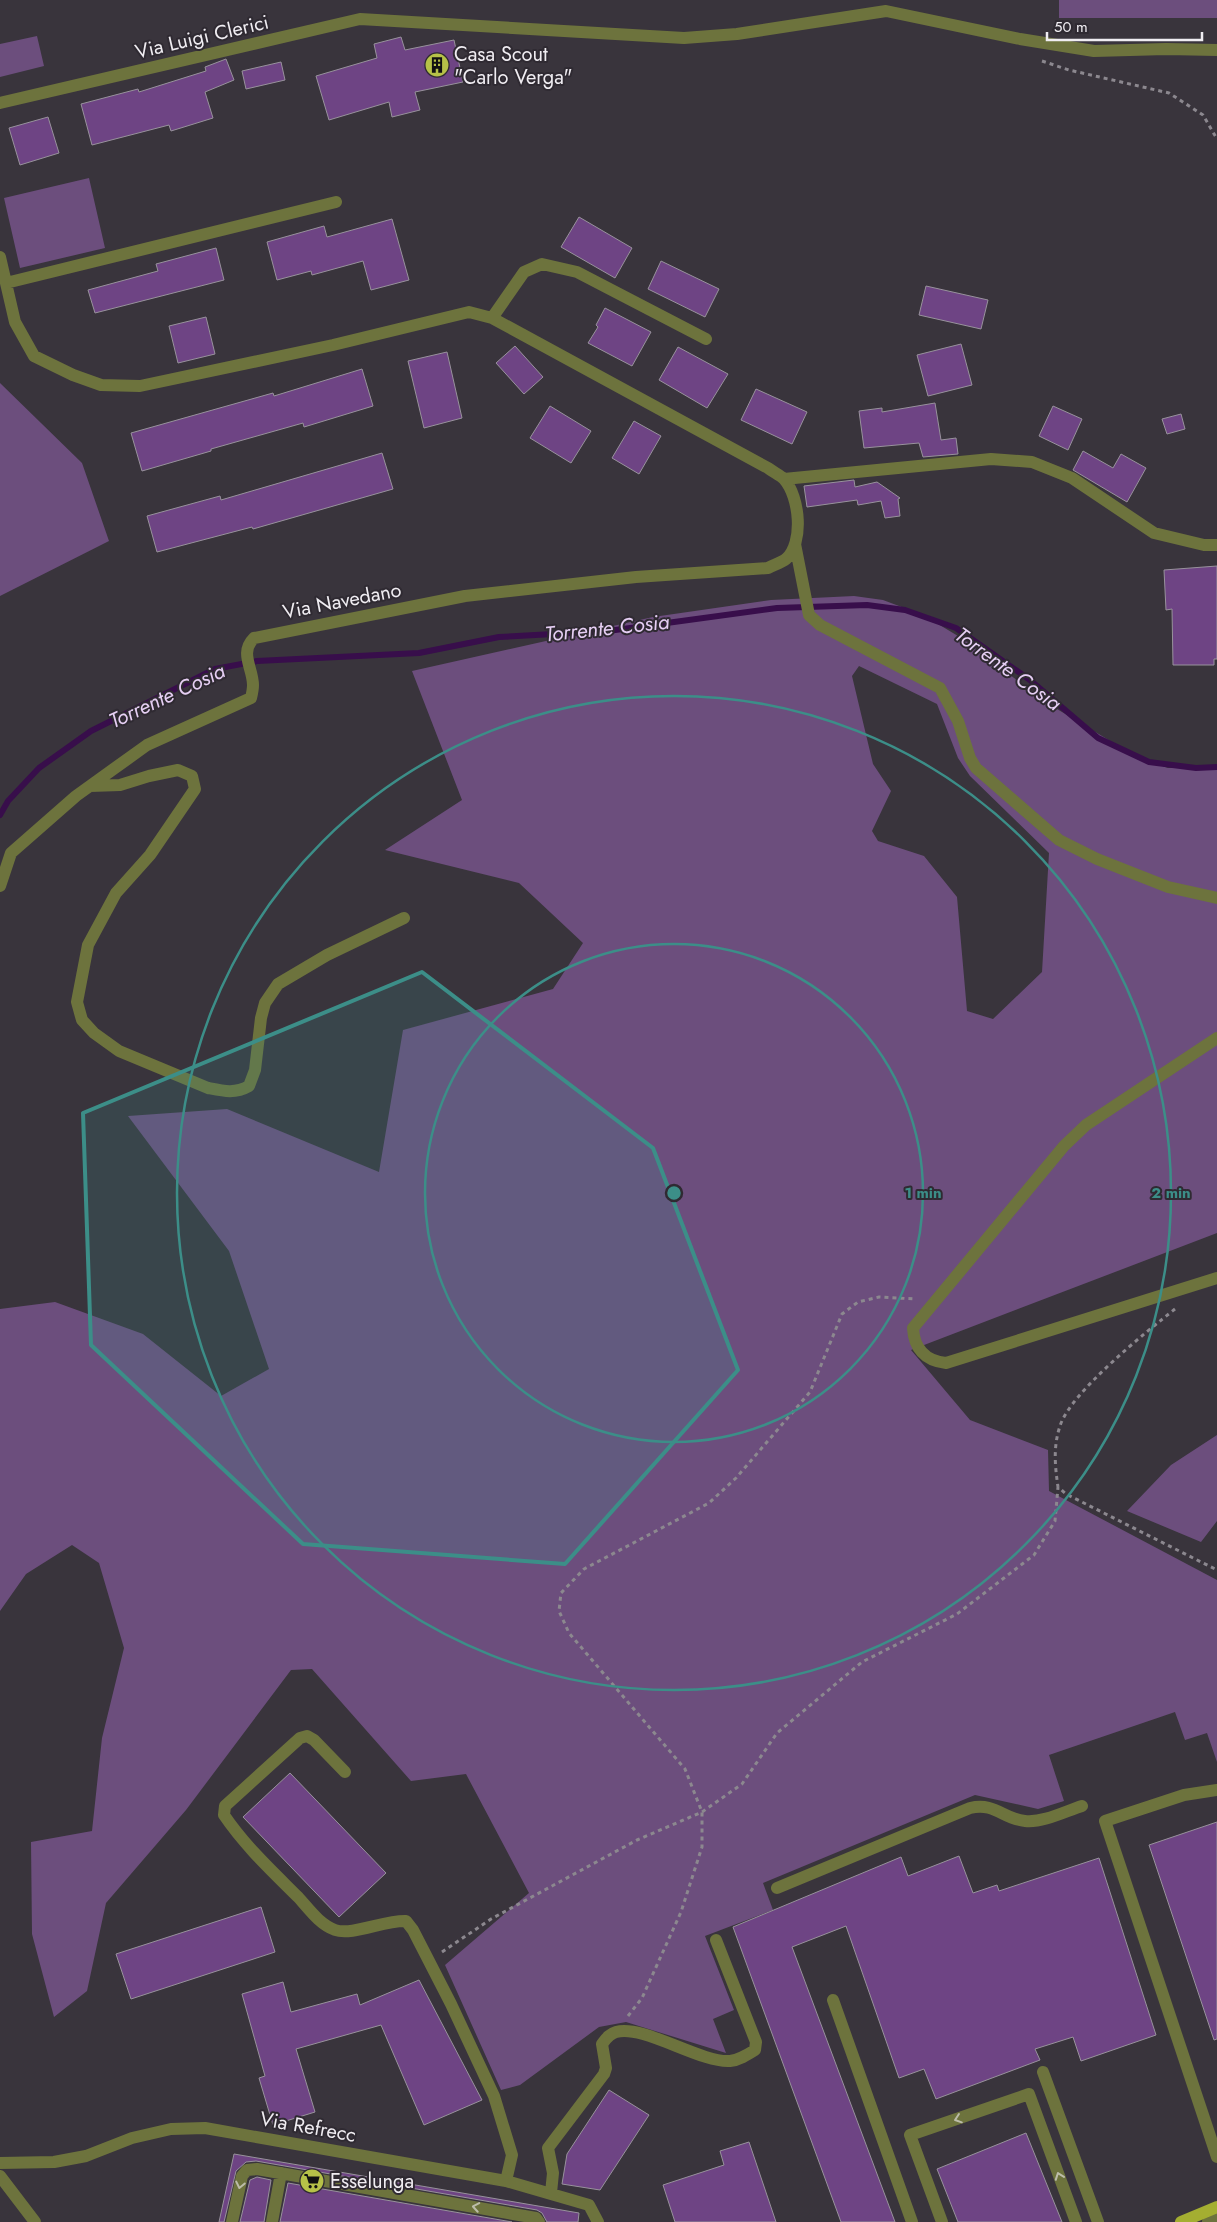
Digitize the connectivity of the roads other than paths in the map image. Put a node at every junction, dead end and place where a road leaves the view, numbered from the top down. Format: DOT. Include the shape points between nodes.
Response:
graph roads {
  1 [pos="1217,50"];
  2 [pos="0,103"];
  3 [pos="336,202"];
  4 [pos="0,257"];
  5 [pos="6,283"];
  6 [pos="492,318"];
  7 [pos="706,339"];
  8 [pos="784,479"];
  9 [pos="795,544"];
  10 [pos="1217,545"];
  11 [pos="90,786"];
  12 [pos="0,886"];
  13 [pos="1217,898"];
  14 [pos="404,918"];
  15 [pos="1217,1038"];
  16 [pos="1217,1278"];
  17 [pos="345,1772"];
  18 [pos="1217,1790"];
  19 [pos="1082,1806"];
  20 [pos="777,1888"];
  21 [pos="716,1940"];
  22 [pos="833,2000"];
  23 [pos="1043,2072"];
  24 [pos="1217,2157"];
  25 [pos="0,2163"];
  26 [pos="281,2173"];
  27 [pos="0,2176"];
  28 [pos="506,2180"];
  29 [pos="551,2193"];
  30 [pos="1217,2207"];
  31 [pos="505,2217"];
  32 [pos="1217,2218"];
  33 [pos="597,2219"];
  34 [pos="35,2222"];
  35 [pos="232,2222"];
  36 [pos="272,2222"];
  37 [pos="539,2222"];
  38 [pos="912,2222"];
  39 [pos="942,2222"];
  40 [pos="1076,2222"];
  41 [pos="1098,2222"];
  42 [pos="1181,2222"];
  43 [pos="1208,2222"];
  1 -- 2 [label="street, Via Luigi Clerici" via="1094,51 886,11 737,34 684,38 360,19"];
  3 -- 5 [label="street"];
  4 -- 5 [label="street"];
  5 -- 6 [label="street" via="15,322 34,356 73,376 101,385 140,386 469,312"];
  6 -- 7 [label="street" via="524,272 542,264 577,272"];
  6 -- 8 [label="street"];
  8 -- 9 [label="street" via="796,504 798,525"];
  8 -- 10 [label="street" via="991,459 1032,462 1072,478 1154,533"];
  9 -- 11 [label="street, Via Navedano" via="786,559 768,568 636,577 466,596 254,638 246,651 253,686 252,698 147,745"];
  9 -- 13 [label="street" via="810,615 820,625 940,688 958,721 976,768 1059,840 1168,887"];
  11 -- 12 [label="street, Via Navedano" via="11,853"];
  11 -- 14 [label="street" via="120,785 178,770 192,776 195,789 150,855 116,893 88,945 77,1002 82,1020 120,1051 208,1088 223,1092 240,1091 249,1086 256,1070 260,1018 265,1003 278,984 327,955"];
  15 -- 16 [label="street" via="1086,1125 1064,1146 913,1328 914,1341 929,1358 946,1363"];
  17 -- 28 [label="street" via="314,1740 307,1736 300,1738 225,1806 224,1815 241,1840 318,1920 335,1931 349,1931 395,1920 406,1921 413,1930 494,2096 512,2155"];
  18 -- 24 [label="street" via="1184,1795 1105,1821"];
  19 -- 20 [label="street" via="1028,1822 981,1805"];
  21 -- 29 [label="street" via="756,2042 755,2050 739,2059 721,2061 634,2032 615,2032 608,2036 602,2044 604,2074 548,2148 553,2173"];
  22 -- 38 [label="street"];
  23 -- 41 [label="street"];
  25 -- 28 [label="street, Via Refrecc" via="54,2162 86,2156 132,2138 172,2129 205,2128"];
  31 -- 26 [label="street, one-way"];
  26 -- 35 [label="street, one-way" via="247,2170 242,2176"];
  26 -- 36 [label="street"];
  27 -- 34 [label="street"];
  28 -- 29 [label="street, Via Refrecc"];
  29 -- 33 [label="street, Via Refrecc" via="589,2205"];
  30 -- 42 [label="main road"];
  31 -- 37 [label="street" via="536,2218"];
  32 -- 43 [label="street"];
  40 -- 39 [label="street, one-way" via="1030,2094 910,2135"];
}
